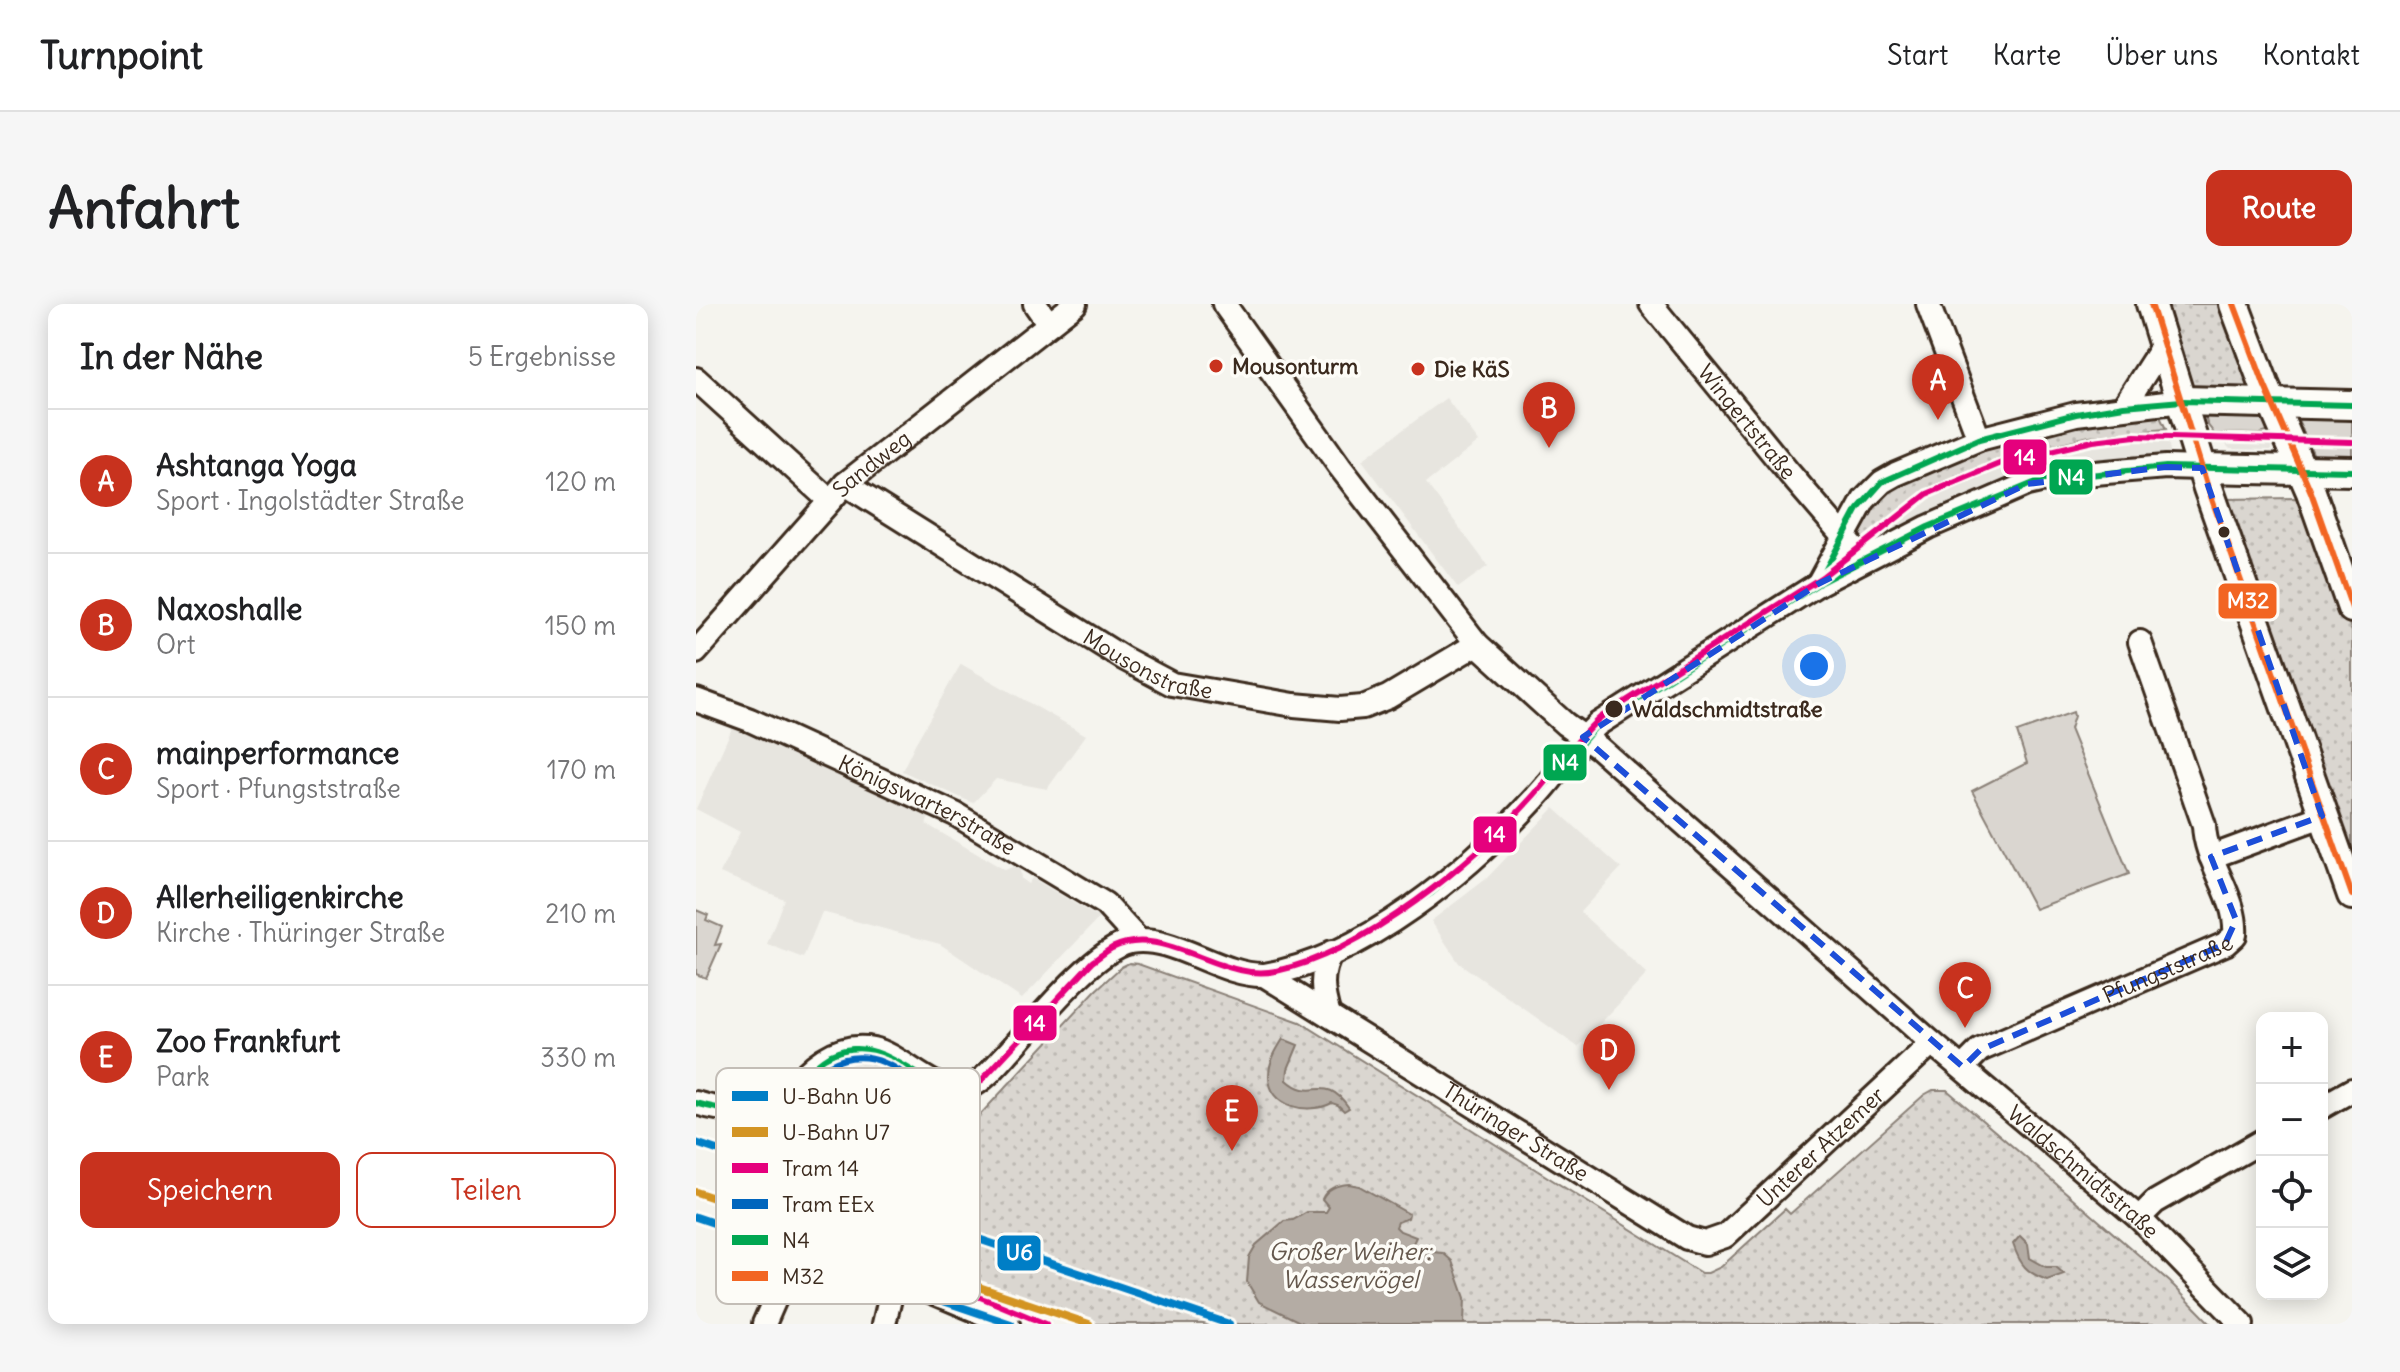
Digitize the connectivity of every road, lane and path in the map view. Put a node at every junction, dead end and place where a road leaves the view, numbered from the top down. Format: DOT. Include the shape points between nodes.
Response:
graph roads {
  1 [pos="1035,304"];
  2 [pos="1075,304"];
  3 [pos="1224,304"];
  4 [pos="1651,304"];
  5 [pos="1928,304"];
  6 [pos="2151,304"];
  7 [pos="2234,304"];
  8 [pos="1049,324"];
  9 [pos="2165,342"];
  10 [pos="696,379"];
  11 [pos="2273,404"];
  12 [pos="2352,405"];
  13 [pos="2124,406"];
  14 [pos="2186,414"];
  15 [pos="2287,434"];
  16 [pos="1979,439"];
  17 [pos="2202,468"];
  18 [pos="2252,469"];
  19 [pos="2303,471"];
  20 [pos="2352,471"];
  21 [pos="837,492"];
  22 [pos="1844,539"];
  23 [pos="1875,553"];
  24 [pos="1818,584"];
  25 [pos="2352,608"];
  26 [pos="2140,642"];
  27 [pos="1477,644"];
  28 [pos="696,652"];
  29 [pos="696,700"];
  30 [pos="1583,737"];
  31 [pos="2322,816"];
  32 [pos="2211,857"];
  33 [pos="2352,895"];
  34 [pos="1139,941"];
  35 [pos="1332,952"];
  36 [pos="1264,975"];
  37 [pos="1329,1015"];
  38 [pos="1932,1043"];
  39 [pos="1963,1067"];
  40 [pos="812,1068"];
  41 [pos="907,1068"];
  42 [pos="980,1081"];
  43 [pos="2352,1090"];
  44 [pos="697,1104"];
  45 [pos="2328,1104"];
  46 [pos="716,1110"];
  47 [pos="2256,1144"];
  48 [pos="2139,1218"];
  49 [pos="1705,1243"];
  50 [pos="773,1304"];
  51 [pos="889,1304"];
  52 [pos="960,1304"];
  53 [pos="764,1324"];
  54 [pos="884,1324"];
  55 [pos="1008,1324"];
  56 [pos="2242,1324"];
  1 -- 8 [label="street"];
  2 -- 8 [label="street, Sandweg"];
  3 -- 27 [label="street, Waldschmidtstraße" via="1340,467"];
  4 -- 22 [label="street, Wingertstraße"];
  5 -- 16 [label="street"];
  6 -- 9 [label="main road"];
  7 -- 11 [label="main road"];
  8 -- 21 [label="street, Sandweg"];
  9 -- 13 [label="street"];
  9 -- 14 [label="main road"];
  10 -- 21 [label="street, Mousonstraße"];
  11 -- 12 [label="main road"];
  11 -- 14 [label="main road"];
  11 -- 15 [label="main road"];
  13 -- 14 [label="street"];
  13 -- 16 [label="street"];
  14 -- 17 [label="main road"];
  14 -- 18 [label="main road" via="2217,452"];
  15 -- 18 [label="main road" via="2281,450"];
  15 -- 19 [label="main road"];
  16 -- 22 [label="street" via="1882,482 1864,500"];
  17 -- 18 [label="main road"];
  17 -- 23 [label="street" via="2041,480"];
  17 -- 31 [label="main road"];
  18 -- 19 [label="main road"];
  19 -- 20 [label="main road"];
  19 -- 25 [label="main road"];
  21 -- 27 [label="street, Mousonstraße" via="1172,684 1294,705 1363,707"];
  21 -- 28 [label="street, Sandweg"];
  22 -- 23 [label="street"];
  22 -- 24 [label="street"];
  23 -- 24 [label="street"];
  24 -- 30 [label="street"];
  26 -- 32 [label="street, Pfungststraße"];
  27 -- 30 [label="street, Waldschmidtstraße"];
  29 -- 34 [label="street, Königswarterstraße" via="955,814 1105,904"];
  30 -- 35 [label="street" via="1537,796 1485,848 1418,903"];
  30 -- 38 [label="street, Waldschmidtstraße"];
  31 -- 32 [label="street"];
  31 -- 33 [label="main road"];
  32 -- 39 [label="street, Pfungststraße" via="2236,920 2235,935 2225,944 1980,1050"];
  34 -- 36 [label="street, Thüringer Straße"];
  34 -- 42 [label="street" via="1097,959"];
  35 -- 36 [label="street"];
  35 -- 37 [label="street" via="1322,979"];
  36 -- 37 [label="street, Thüringer Straße"];
  37 -- 49 [label="street, Thüringer Straße" via="1687,1238"];
  38 -- 39 [label="street, Waldschmidtstraße"];
  38 -- 49 [label="street, Unterer Atzemer" via="1725,1236"];
  39 -- 48 [label="street, Waldschmidtstraße"];
  40 -- 41 [label="street" via="843,1050 859,1048 891,1055"];
  43 -- 45 [label="street"];
  44 -- 46 [label="street"];
  47 -- 48 [label="street" via="2155,1202"];
  48 -- 56 [label="street, Waldschmidtstraße"];
  50 -- 53 [label="street"];
  51 -- 54 [label="street"];
  52 -- 55 [label="street"];
}
